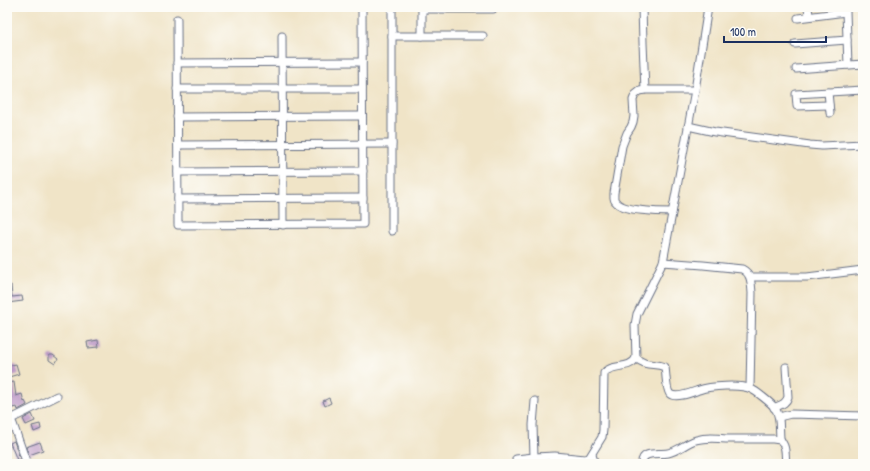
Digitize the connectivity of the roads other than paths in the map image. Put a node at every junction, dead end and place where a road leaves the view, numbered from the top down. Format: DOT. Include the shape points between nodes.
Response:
graph roads {
  1 [pos="362,7"];
  2 [pos="392,7"];
  3 [pos="642,7"];
  4 [pos="708,7"];
  5 [pos="808,7"];
  6 [pos="422,8"];
  7 [pos="493,9"];
  8 [pos="836,10"];
  9 [pos="809,16"];
  10 [pos="798,18"];
  11 [pos="177,19"];
  12 [pos="282,36"];
  13 [pos="392,36"];
  14 [pos="422,36"];
  15 [pos="483,36"];
  16 [pos="847,40"];
  17 [pos="795,44"];
  18 [pos="177,62"];
  19 [pos="282,62"];
  20 [pos="362,62"];
  21 [pos="863,64"];
  22 [pos="848,65"];
  23 [pos="796,69"];
  24 [pos="362,88"];
  25 [pos="177,89"];
  26 [pos="282,89"];
  27 [pos="645,90"];
  28 [pos="695,90"];
  29 [pos="863,90"];
  30 [pos="828,92"];
  31 [pos="829,105"];
  32 [pos="830,113"];
  33 [pos="282,116"];
  34 [pos="362,116"];
  35 [pos="178,117"];
  36 [pos="688,126"];
  37 [pos="282,144"];
  38 [pos="363,144"];
  39 [pos="392,144"];
  40 [pos="863,144"];
  41 [pos="178,145"];
  42 [pos="363,171"];
  43 [pos="178,172"];
  44 [pos="282,172"];
  45 [pos="282,198"];
  46 [pos="363,198"];
  47 [pos="178,199"];
  48 [pos="672,212"];
  49 [pos="283,225"];
  50 [pos="392,231"];
  51 [pos="662,262"];
  52 [pos="863,270"];
  53 [pos="751,277"];
  54 [pos="636,358"];
  55 [pos="786,367"];
  56 [pos="750,388"];
  57 [pos="57,396"];
  58 [pos="535,401"];
  59 [pos="774,408"];
  60 [pos="863,416"];
  61 [pos="779,417"];
  62 [pos="9,418"];
  63 [pos="780,440"];
  64 [pos="592,455"];
  65 [pos="516,459"];
  66 [pos="534,461"];
  67 [pos="27,464"];
  68 [pos="595,464"];
  69 [pos="642,464"];
  70 [pos="786,464"];
  1 -- 20 [label="street"];
  2 -- 13 [label="street"];
  3 -- 27 [label="street"];
  4 -- 28 [label="street"];
  5 -- 9 [label="street"];
  6 -- 7 [label="street"];
  6 -- 14 [label="street"];
  8 -- 9 [label="street"];
  8 -- 16 [label="street" via="846,12"];
  9 -- 10 [label="street"];
  11 -- 18 [label="street"];
  12 -- 19 [label="street"];
  13 -- 14 [label="street"];
  13 -- 39 [label="street"];
  14 -- 15 [label="street"];
  16 -- 17 [label="street"];
  16 -- 22 [label="street"];
  18 -- 19 [label="street"];
  18 -- 25 [label="street"];
  19 -- 20 [label="street"];
  19 -- 26 [label="street"];
  20 -- 24 [label="street"];
  21 -- 22 [label="street"];
  22 -- 23 [label="street"];
  24 -- 26 [label="street"];
  24 -- 34 [label="street"];
  25 -- 26 [label="street"];
  25 -- 35 [label="street"];
  26 -- 33 [label="street"];
  27 -- 28 [label="street"];
  27 -- 48 [label="street" via="635,95 633,100 633,122 622,146 614,198 616,203 634,209"];
  28 -- 36 [label="street"];
  29 -- 30 [label="street"];
  30 -- 31 [label="street"];
  30 -- 31 [label="street" via="796,94 797,106"];
  31 -- 32 [label="street"];
  33 -- 34 [label="street"];
  33 -- 35 [label="street"];
  33 -- 37 [label="street"];
  34 -- 38 [label="street"];
  35 -- 41 [label="street"];
  36 -- 40 [label="street" via="810,145"];
  36 -- 48 [label="street"];
  37 -- 38 [label="street"];
  37 -- 41 [label="street"];
  37 -- 44 [label="street"];
  38 -- 39 [label="street"];
  38 -- 42 [label="street"];
  39 -- 50 [label="street"];
  41 -- 43 [label="street"];
  42 -- 44 [label="street"];
  42 -- 46 [label="street"];
  43 -- 44 [label="street"];
  43 -- 47 [label="street"];
  44 -- 45 [label="street"];
  45 -- 46 [label="street"];
  45 -- 47 [label="street"];
  45 -- 49 [label="street"];
  46 -- 49 [label="street" via="363,224"];
  47 -- 49 [label="street" via="178,225"];
  48 -- 51 [label="street"];
  51 -- 53 [label="street" via="742,269"];
  51 -- 54 [label="street" via="637,314"];
  52 -- 53 [label="street" via="807,276"];
  53 -- 56 [label="street"];
  54 -- 56 [label="street" via="648,364 665,367 668,390 673,396 713,387"];
  54 -- 64 [label="street" via="630,364 604,373 602,437"];
  55 -- 59 [label="street" via="788,397 786,402"];
  56 -- 59 [label="street"];
  57 -- 62 [label="street"];
  58 -- 66 [label="street"];
  59 -- 61 [label="street"];
  60 -- 61 [label="street" via="791,414"];
  61 -- 63 [label="street"];
  62 -- 67 [label="street"];
  63 -- 69 [label="street" via="700,439 672,452 646,455 642,457"];
  63 -- 70 [label="street" via="784,447"];
  64 -- 66 [label="street" via="585,459 555,456"];
  64 -- 68 [label="street"];
  65 -- 66 [label="street"];
}
